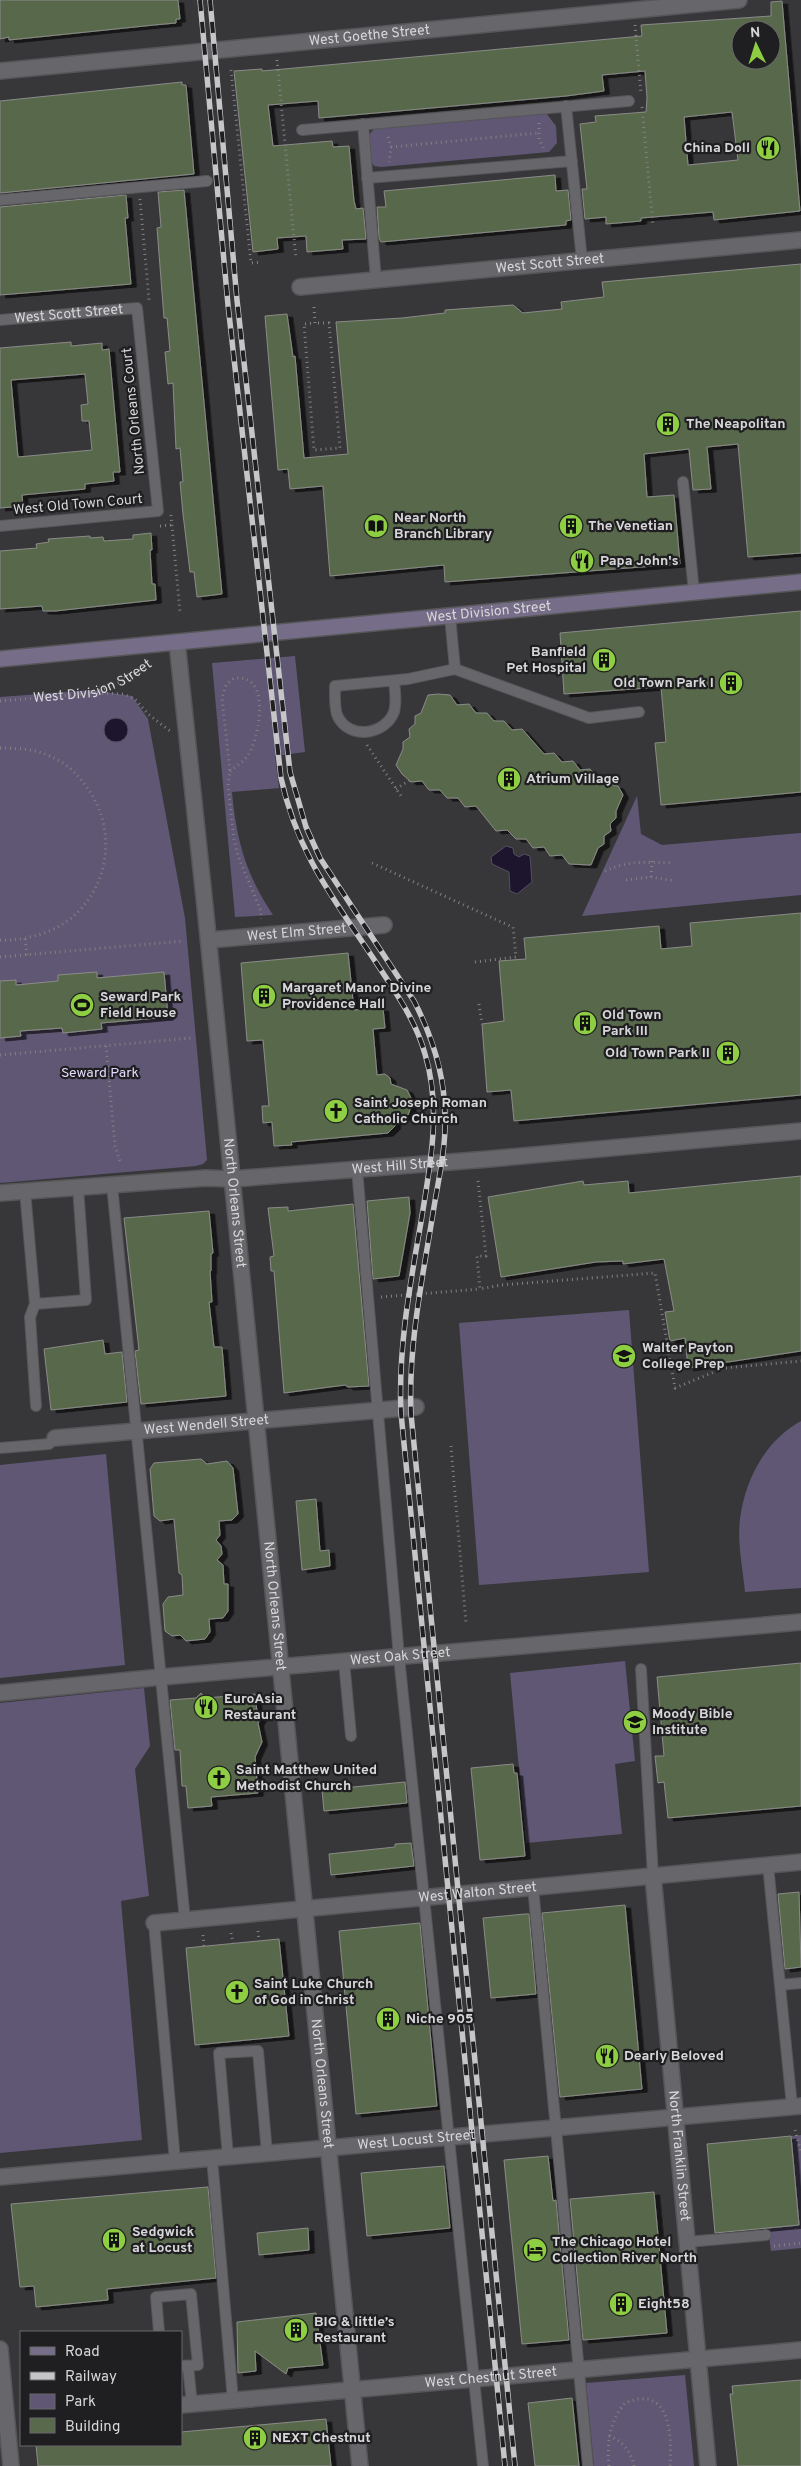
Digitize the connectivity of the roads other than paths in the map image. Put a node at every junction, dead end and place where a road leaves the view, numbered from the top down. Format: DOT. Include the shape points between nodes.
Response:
graph roads {
  1 [pos="739,0"];
  2 [pos="0,71"];
  3 [pos="629,101"];
  4 [pos="566,106"];
  5 [pos="363,124"];
  6 [pos="302,130"];
  7 [pos="572,161"];
  8 [pos="368,178"];
  9 [pos="207,181"];
  10 [pos="0,200"];
  11 [pos="801,240"];
  12 [pos="582,260"];
  13 [pos="376,280"];
  14 [pos="300,287"];
  15 [pos="137,308"];
  16 [pos="0,320"];
  17 [pos="683,482"];
  18 [pos="158,511"];
  19 [pos="0,526"];
  20 [pos="801,582"];
  21 [pos="694,592"];
  22 [pos="450,616"];
  23 [pos="177,642"];
  24 [pos="0,659"];
  25 [pos="455,669"];
  26 [pos="394,681"];
  27 [pos="639,712"];
  28 [pos="384,925"];
  29 [pos="209,940"];
  30 [pos="801,1131"];
  31 [pos="357,1169"];
  32 [pos="232,1179"];
  33 [pos="112,1185"];
  34 [pos="78,1187"];
  35 [pos="25,1191"];
  36 [pos="0,1193"];
  37 [pos="35,1304"];
  38 [pos="36,1406"];
  39 [pos="416,1407"];
  40 [pos="377,1411"];
  41 [pos="256,1421"];
  42 [pos="137,1430"];
  43 [pos="55,1438"];
  44 [pos="0,1448"];
  45 [pos="801,1622"];
  46 [pos="399,1657"];
  47 [pos="344,1661"];
  48 [pos="281,1667"];
  49 [pos="640,1669"];
  50 [pos="161,1677"];
  51 [pos="0,1693"];
  52 [pos="351,1736"];
  53 [pos="801,1862"];
  54 [pos="768,1865"];
  55 [pos="653,1876"];
  56 [pos="533,1887"];
  57 [pos="425,1897"];
  58 [pos="305,1909"];
  59 [pos="185,1920"];
  60 [pos="154,1923"];
  61 [pos="801,1983"];
  62 [pos="780,1985"];
  63 [pos="797,2106"];
  64 [pos="675,2117"];
  65 [pos="556,2128"];
  66 [pos="448,2137"];
  67 [pos="328,2148"];
  68 [pos="267,2153"];
  69 [pos="228,2157"];
  70 [pos="212,2158"];
  71 [pos="176,2162"];
  72 [pos="0,2177"];
  73 [pos="766,2236"];
  74 [pos="687,2242"];
  75 [pos="159,2331"];
  76 [pos="0,2349"];
  77 [pos="801,2350"];
  78 [pos="698,2360"];
  79 [pos="185,2366"];
  80 [pos="578,2370"];
  81 [pos="474,2379"];
  82 [pos="352,2390"];
  83 [pos="233,2400"];
  84 [pos="187,2405"];
  85 [pos="11,2466"];
  86 [pos="360,2466"];
  87 [pos="483,2466"];
  88 [pos="588,2466"];
  89 [pos="708,2466"];
  1 -- 2 [label="street, West Goethe Street"];
  3 -- 4 [label="lane"];
  4 -- 5 [label="lane"];
  4 -- 7 [label="lane"];
  5 -- 6 [label="lane"];
  5 -- 8 [label="lane"];
  7 -- 8 [label="lane"];
  7 -- 12 [label="lane"];
  8 -- 13 [label="lane"];
  9 -- 10 [label="lane"];
  11 -- 12 [label="street, West Scott Street"];
  12 -- 13 [label="street, West Scott Street"];
  13 -- 14 [label="street, West Scott Street"];
  15 -- 16 [label="lane, West Scott Street"];
  15 -- 18 [label="lane, North Orleans Court"];
  17 -- 21 [label="lane"];
  18 -- 19 [label="lane, West Old Town Court"];
  20 -- 21 [label="main road, West Division Street"];
  21 -- 22 [label="main road, West Division Street"];
  22 -- 23 [label="main road, West Division Street"];
  22 -- 25 [label="lane"];
  23 -- 24 [label="main road, West Division Street"];
  23 -- 29 [label="street, North Orleans Street"];
  25 -- 26 [label="lane"];
  25 -- 27 [label="lane" via="589,718"];
  26 -- 26 [label="lane" via="335,686 337,715 343,724 364,732 377,730 388,722 395,706"];
  28 -- 29 [label="street, West Elm Street"];
  29 -- 32 [label="street, North Orleans Street"];
  30 -- 31 [label="street, West Hill Street"];
  31 -- 32 [label="street, West Hill Street"];
  31 -- 40 [label="lane"];
  32 -- 33 [label="street, West Hill Street"];
  32 -- 41 [label="street, North Orleans Street"];
  33 -- 34 [label="street, West Hill Street"];
  33 -- 42 [label="lane"];
  34 -- 35 [label="street, West Hill Street"];
  34 -- 37 [label="lane" via="86,1300"];
  35 -- 36 [label="street, West Hill Street"];
  35 -- 37 [label="lane"];
  37 -- 38 [label="lane" via="30,1318"];
  39 -- 40 [label="street, West Wendell Street"];
  40 -- 41 [label="street, West Wendell Street"];
  40 -- 46 [label="lane"];
  41 -- 42 [label="street, West Wendell Street"];
  41 -- 48 [label="street, North Orleans Street"];
  42 -- 43 [label="street, West Wendell Street"];
  42 -- 50 [label="lane"];
  43 -- 44 [label="lane, West Wendell Street" via="50,1444"];
  45 -- 46 [label="street, West Oak Street"];
  46 -- 47 [label="street, West Oak Street"];
  46 -- 57 [label="lane"];
  47 -- 48 [label="street, West Oak Street"];
  47 -- 52 [label="lane"];
  48 -- 50 [label="street, West Oak Street"];
  48 -- 58 [label="street, North Orleans Street"];
  49 -- 55 [label="lane"];
  50 -- 51 [label="street, West Oak Street"];
  50 -- 59 [label="lane"];
  53 -- 54 [label="street, West Walton Street"];
  54 -- 55 [label="street, West Walton Street"];
  54 -- 62 [label="lane"];
  55 -- 56 [label="street, West Walton Street"];
  55 -- 64 [label="street, North Franklin Street"];
  56 -- 57 [label="street, West Walton Street"];
  56 -- 65 [label="lane"];
  57 -- 58 [label="street, West Walton Street"];
  57 -- 66 [label="lane"];
  58 -- 59 [label="street, West Walton Street"];
  58 -- 67 [label="street, North Orleans Street"];
  59 -- 60 [label="street, West Walton Street"];
  60 -- 71 [label="lane"];
  61 -- 62 [label="lane"];
  62 -- 63 [label="lane"];
  63 -- 64 [label="street, West Locust Street"];
  64 -- 65 [label="street, West Locust Street"];
  64 -- 74 [label="street, North Franklin Street"];
  65 -- 66 [label="street, West Locust Street"];
  65 -- 80 [label="lane"];
  66 -- 67 [label="street, West Locust Street"];
  66 -- 81 [label="lane"];
  67 -- 68 [label="street, West Locust Street"];
  67 -- 82 [label="street, North Orleans Street"];
  68 -- 69 [label="street, West Locust Street"];
  68 -- 69 [label="lane" via="258,2051 220,2053"];
  69 -- 70 [label="street, West Locust Street"];
  70 -- 71 [label="street, West Locust Street"];
  70 -- 83 [label="lane"];
  71 -- 72 [label="street, West Locust Street"];
  73 -- 74 [label="lane"];
  74 -- 78 [label="street, North Franklin Street"];
  75 -- 79 [label="lane" via="156,2298 191,2294 198,2365"];
  76 -- 85 [label="street"];
  77 -- 78 [label="street, West Chestnut Street"];
  78 -- 80 [label="street, West Chestnut Street"];
  78 -- 89 [label="street, North Franklin Street"];
  79 -- 84 [label="lane"];
  80 -- 81 [label="street, West Chestnut Street"];
  80 -- 88 [label="lane"];
  81 -- 82 [label="street, West Chestnut Street"];
  81 -- 87 [label="lane"];
  82 -- 83 [label="street, West Chestnut Street"];
  82 -- 86 [label="street, North Orleans Street"];
  83 -- 84 [label="street, West Chestnut Street"];
}
